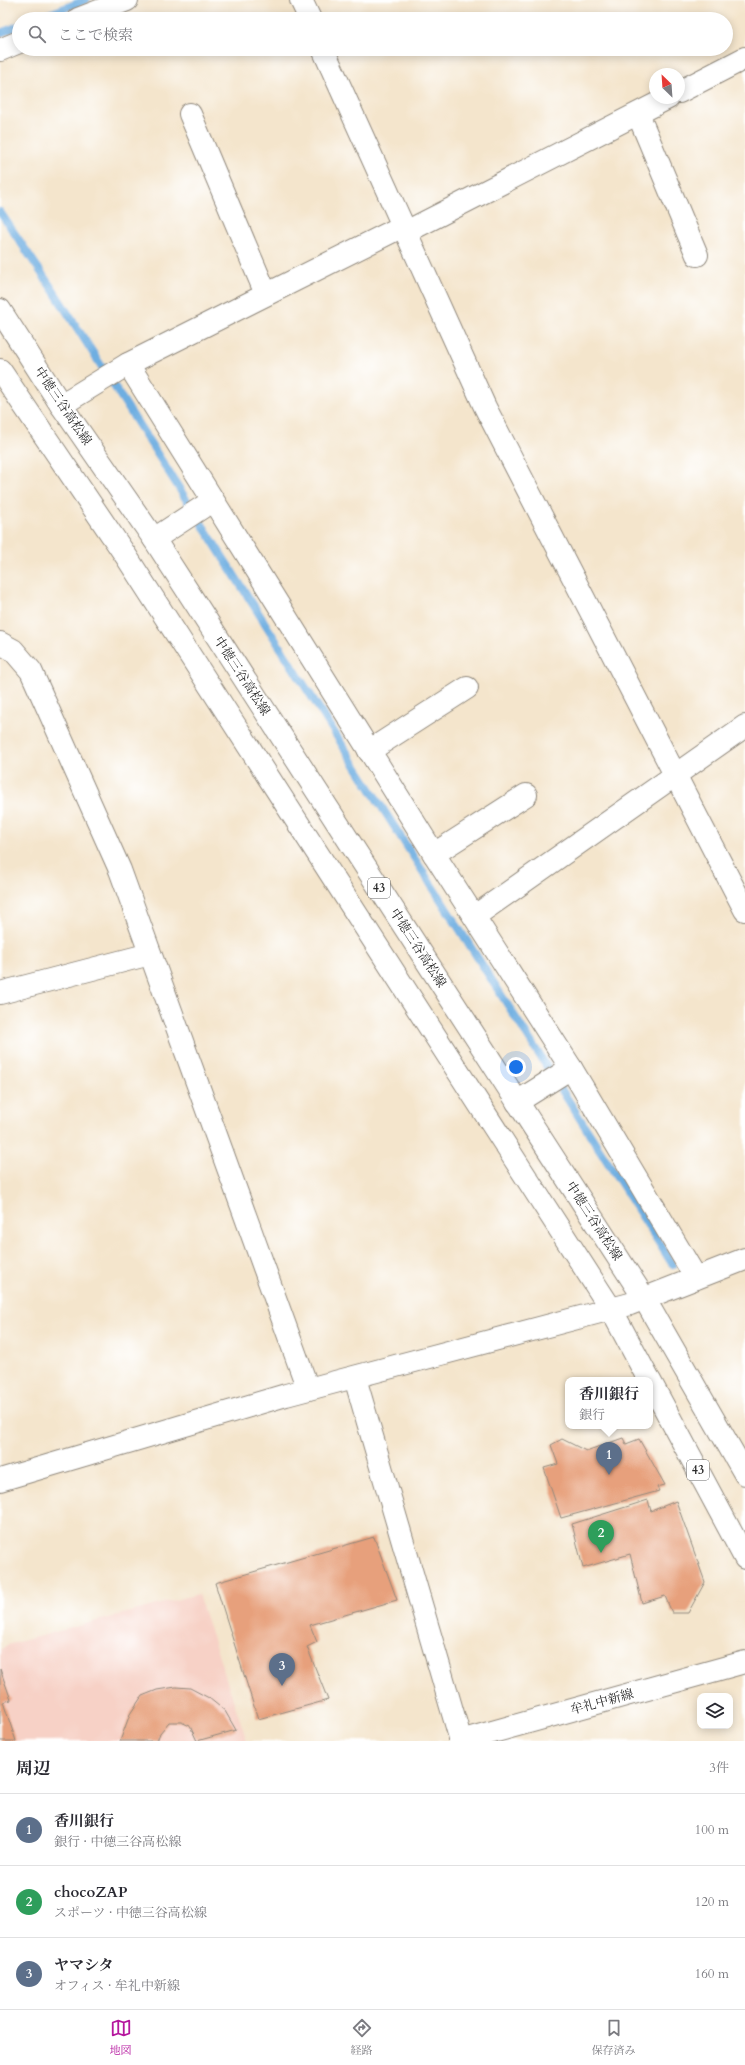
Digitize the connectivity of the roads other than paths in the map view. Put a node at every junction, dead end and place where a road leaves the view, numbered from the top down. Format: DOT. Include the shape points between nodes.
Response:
graph roads {
  1 [pos="127,0"];
  2 [pos="301,0"];
  3 [pos="96,12"];
  4 [pos="307,12"];
  5 [pos="12,45"];
  6 [pos="0,50"];
  7 [pos="326,56"];
  8 [pos="745,58"];
  9 [pos="685,89"];
  10 [pos="657,104"];
  11 [pos="190,114"];
  12 [pos="638,114"];
  13 [pos="404,229"];
  14 [pos="697,255"];
  15 [pos="266,294"];
  16 [pos="0,310"];
  17 [pos="128,364"];
  18 [pos="0,370"];
  19 [pos="62,405"];
  20 [pos="212,501"];
  21 [pos="154,539"];
  22 [pos="0,643"];
  23 [pos="467,688"];
  24 [pos="745,726"];
  25 [pos="369,751"];
  26 [pos="675,774"];
  27 [pos="526,795"];
  28 [pos="434,854"];
  29 [pos="745,910"];
  30 [pos="475,916"];
  31 [pos="150,954"];
  32 [pos="0,993"];
  33 [pos="571,1068"];
  34 [pos="517,1102"];
  35 [pos="745,1259"];
  36 [pos="696,1278"];
  37 [pos="644,1298"];
  38 [pos="611,1309"];
  39 [pos="648,1377"];
  40 [pos="355,1378"];
  41 [pos="653,1387"];
  42 [pos="308,1389"];
  43 [pos="745,1474"];
  44 [pos="0,1480"];
  45 [pos="745,1558"];
  46 [pos="745,1662"];
  47 [pos="464,1740"];
  1 -- 3 [label="street"];
  2 -- 4 [label="street"];
  5 -- 6 [label="street"];
  7 -- 13 [label="street"];
  8 -- 9 [label="street"];
  10 -- 12 [label="street"];
  11 -- 15 [label="street"];
  12 -- 13 [label="street"];
  12 -- 14 [label="street"];
  13 -- 15 [label="street"];
  13 -- 26 [label="street" via="485,407"];
  15 -- 17 [label="street"];
  16 -- 19 [label="street, 中徳三谷高松線 / 43"];
  17 -- 19 [label="street"];
  17 -- 20 [label="street"];
  18 -- 38 [label="street, 43" via="126,556"];
  19 -- 21 [label="street, 中徳三谷高松線 / 43"];
  20 -- 21 [label="street"];
  20 -- 25 [label="street"];
  21 -- 34 [label="street, 中徳三谷高松線 / 43"];
  22 -- 31 [label="street" via="13,650 31,671 120,870"];
  23 -- 25 [label="street"];
  24 -- 26 [label="street"];
  25 -- 28 [label="street"];
  26 -- 29 [label="street"];
  26 -- 30 [label="street"];
  27 -- 28 [label="street"];
  28 -- 30 [label="street"];
  30 -- 33 [label="street"];
  31 -- 32 [label="street"];
  31 -- 42 [label="street"];
  33 -- 34 [label="street"];
  33 -- 36 [label="street"];
  34 -- 37 [label="street, 中徳三谷高松線 / 43"];
  35 -- 36 [label="street"];
  36 -- 37 [label="street"];
  37 -- 38 [label="street"];
  37 -- 43 [label="street, 中徳三谷高松線 / 43"];
  38 -- 39 [label="street, 43"];
  38 -- 40 [label="street"];
  40 -- 42 [label="street"];
  40 -- 47 [label="street"];
  41 -- 45 [label="street, 43"];
  42 -- 44 [label="street"];
  46 -- 47 [label="street, 牟礼中新線"];
}
